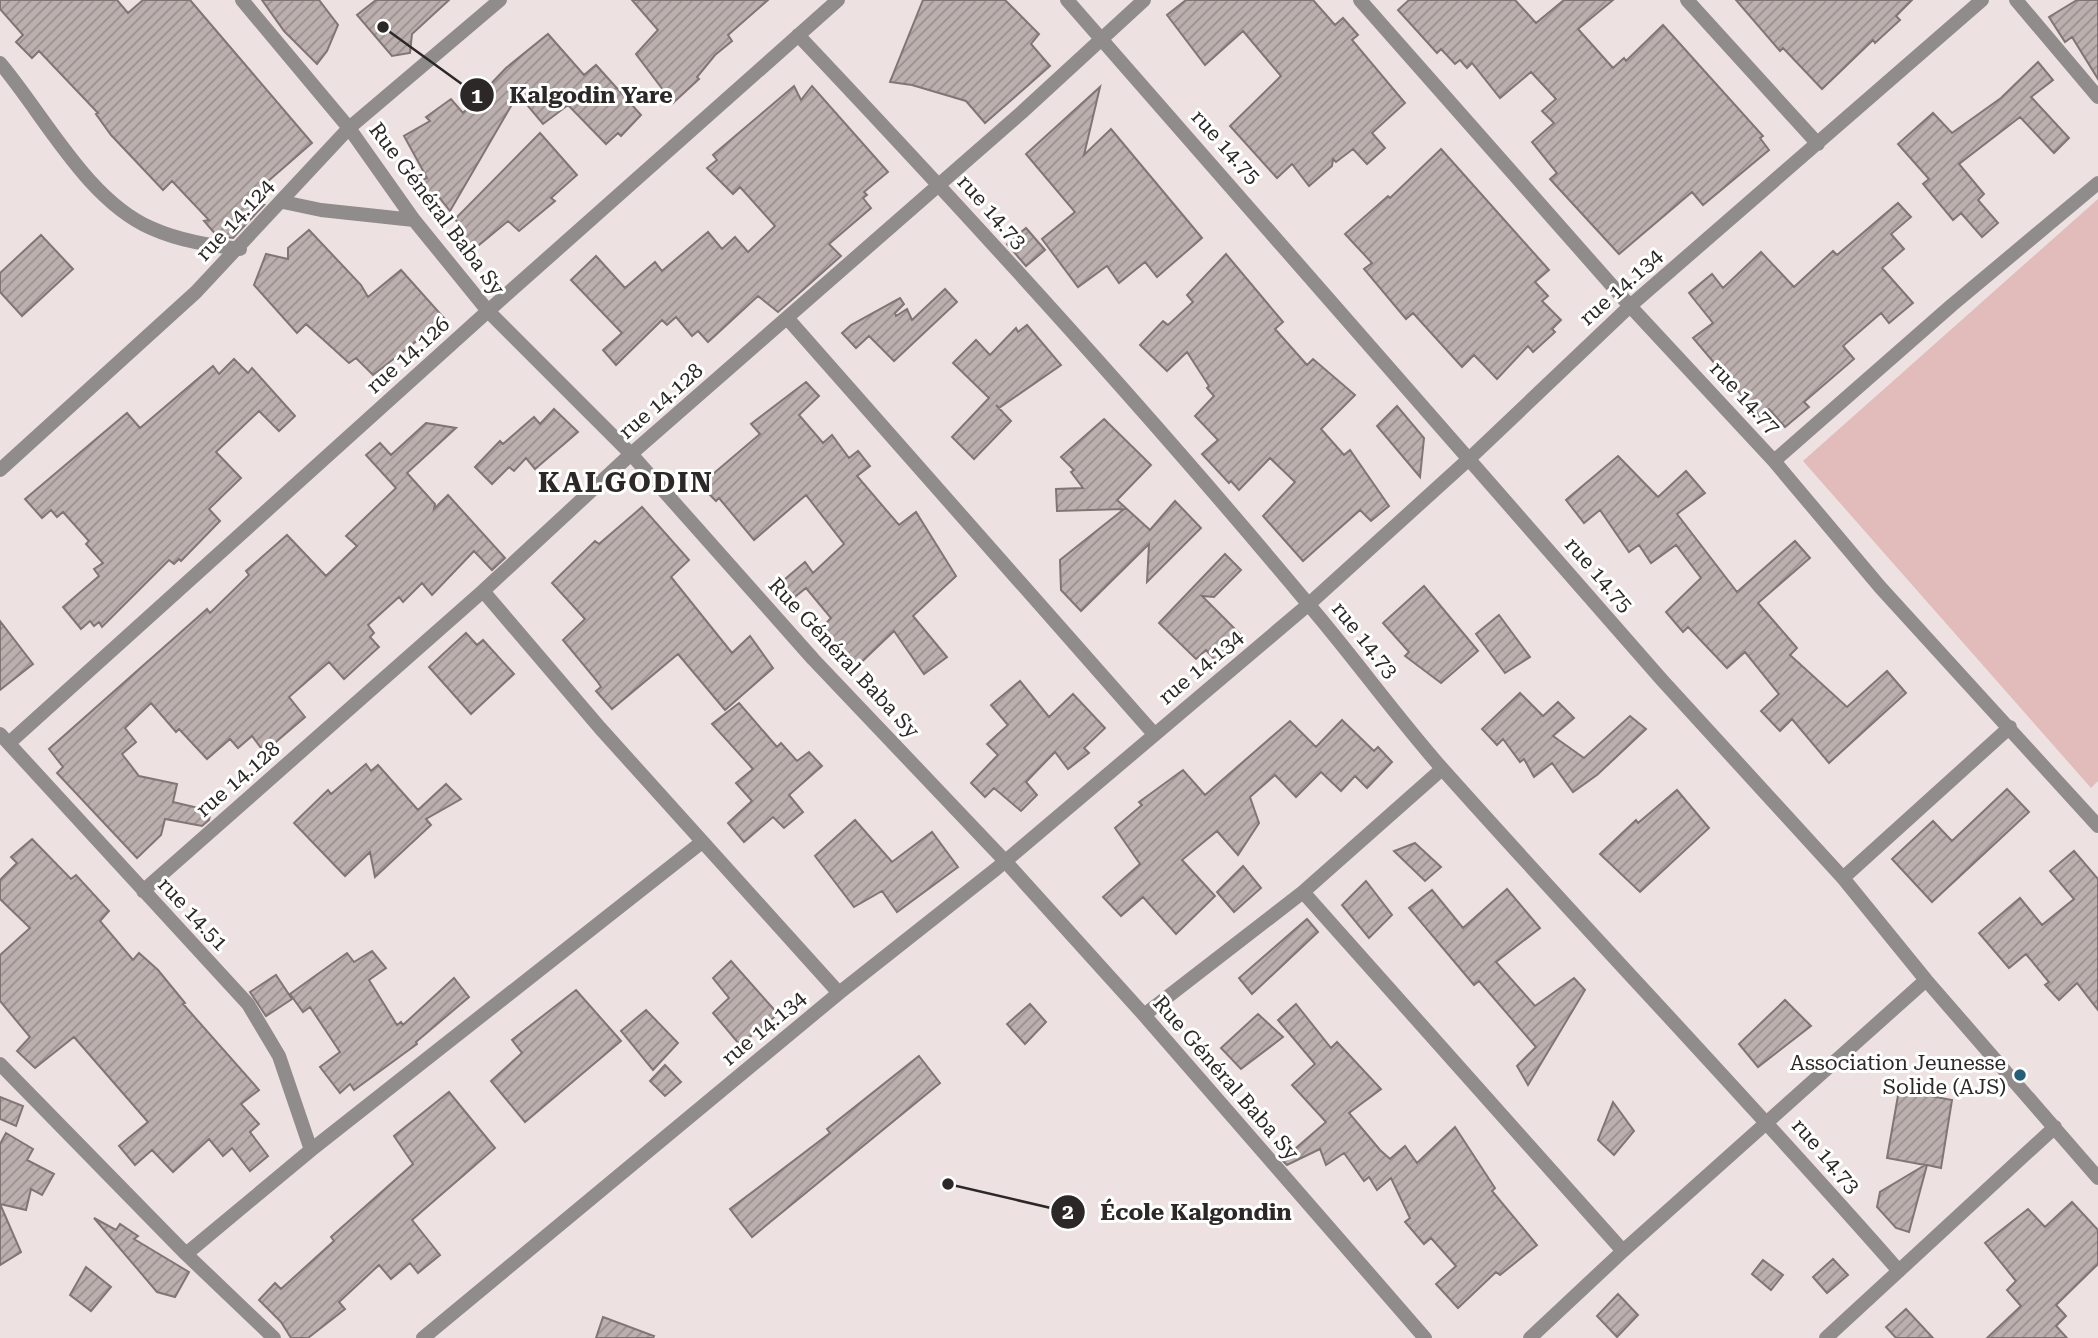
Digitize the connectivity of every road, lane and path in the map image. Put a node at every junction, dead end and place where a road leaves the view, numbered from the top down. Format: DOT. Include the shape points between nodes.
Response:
graph roads {
  1 [pos="242,0"];
  2 [pos="500,0"];
  3 [pos="838,0"];
  4 [pos="1067,0"];
  5 [pos="1144,0"];
  6 [pos="1360,0"];
  7 [pos="1687,0"];
  8 [pos="1982,0"];
  9 [pos="2016,0"];
  10 [pos="798,35"];
  11 [pos="1100,37"];
  12 [pos="0,63"];
  13 [pos="2098,97"];
  14 [pos="349,128"];
  15 [pos="1818,144"];
  16 [pos="2098,183"];
  17 [pos="940,185"];
  18 [pos="283,202"];
  19 [pos="414,220"];
  20 [pos="240,248"];
  21 [pos="1630,306"];
  22 [pos="488,311"];
  23 [pos="788,319"];
  24 [pos="631,454"];
  25 [pos="1470,458"];
  26 [pos="1774,461"];
  27 [pos="0,470"];
  28 [pos="483,592"];
  29 [pos="1309,604"];
  30 [pos="2010,727"];
  31 [pos="1154,734"];
  32 [pos="5,738"];
  33 [pos="1442,769"];
  34 [pos="2096,819"];
  35 [pos="702,842"];
  36 [pos="1005,861"];
  37 [pos="1843,878"];
  38 [pos="143,891"];
  39 [pos="1303,891"];
  40 [pos="1926,980"];
  41 [pos="839,993"];
  42 [pos="1144,1015"];
  43 [pos="0,1064"];
  44 [pos="1769,1122"];
  45 [pos="2055,1127"];
  46 [pos="311,1150"];
  47 [pos="2098,1178"];
  48 [pos="1623,1251"];
  49 [pos="186,1254"];
  50 [pos="1899,1271"];
  51 [pos="274,1338"];
  52 [pos="423,1338"];
  53 [pos="1424,1338"];
  54 [pos="1530,1338"];
  55 [pos="1826,1338"];
  1 -- 14 [label="street, Rue Général Baba Sy"];
  2 -- 14 [label="street, rue 14.124"];
  3 -- 10 [label="street, rue 14.126"];
  4 -- 11 [label="street, rue 14.75"];
  5 -- 11 [label="street, rue 14.128"];
  6 -- 21 [label="street, rue 14.77"];
  7 -- 15 [label="street"];
  8 -- 15 [label="street, rue 14.134"];
  9 -- 13 [label="street"];
  10 -- 17 [label="street, rue 14.73"];
  10 -- 22 [label="street, rue 14.126"];
  11 -- 17 [label="street, rue 14.128"];
  11 -- 25 [label="street, rue 14.75"];
  12 -- 20 [label="street" via="96,187 124,211 148,228 175,237"];
  14 -- 18 [label="street, rue 14.124"];
  14 -- 19 [label="street, Rue Général Baba Sy"];
  15 -- 21 [label="street, rue 14.134"];
  16 -- 26 [label="street"];
  17 -- 23 [label="street, rue 14.128"];
  17 -- 29 [label="street, rue 14.73"];
  18 -- 19 [label="street"];
  18 -- 20 [label="street, rue 14.124"];
  19 -- 22 [label="street, Rue Général Baba Sy"];
  20 -- 27 [label="street, rue 14.124"];
  21 -- 25 [label="street, rue 14.134"];
  21 -- 26 [label="street, rue 14.77"];
  22 -- 24 [label="street, Rue Général Baba Sy"];
  22 -- 32 [label="street, rue 14.126"];
  23 -- 24 [label="street, rue 14.128"];
  23 -- 31 [label="street"];
  24 -- 28 [label="street, rue 14.128"];
  24 -- 36 [label="street, Rue Général Baba Sy" via="813,659"];
  25 -- 29 [label="street, rue 14.134"];
  25 -- 37 [label="street, rue 14.75" via="1662,680"];
  26 -- 30 [label="street, rue 14.77" via="1880,587"];
  28 -- 35 [label="street"];
  28 -- 38 [label="street, rue 14.128"];
  29 -- 31 [label="street, rue 14.134"];
  29 -- 33 [label="street, rue 14.73"];
  30 -- 34 [label="street, rue 14.77"];
  30 -- 37 [label="street"];
  31 -- 36 [label="street, rue 14.134"];
  32 -- 38 [label="street, rue 14.51"];
  33 -- 39 [label="street"];
  33 -- 44 [label="street, rue 14.73"];
  35 -- 41 [label="street"];
  35 -- 46 [label="street"];
  36 -- 41 [label="street, rue 14.134"];
  36 -- 42 [label="street, Rue Général Baba Sy"];
  37 -- 40 [label="street, rue 14.75"];
  38 -- 46 [label="street, rue 14.51" via="248,1004 264,1028 279,1056"];
  39 -- 42 [label="street"];
  39 -- 48 [label="street"];
  40 -- 44 [label="street"];
  40 -- 45 [label="street, rue 14.75"];
  41 -- 52 [label="street, rue 14.134"];
  42 -- 53 [label="street, Rue Général Baba Sy"];
  43 -- 49 [label="street"];
  44 -- 48 [label="street"];
  44 -- 50 [label="street, rue 14.73"];
  45 -- 47 [label="street, rue 14.75"];
  45 -- 50 [label="street"];
  46 -- 49 [label="street"];
  48 -- 54 [label="street"];
  49 -- 51 [label="street"];
  50 -- 55 [label="street"];
}
